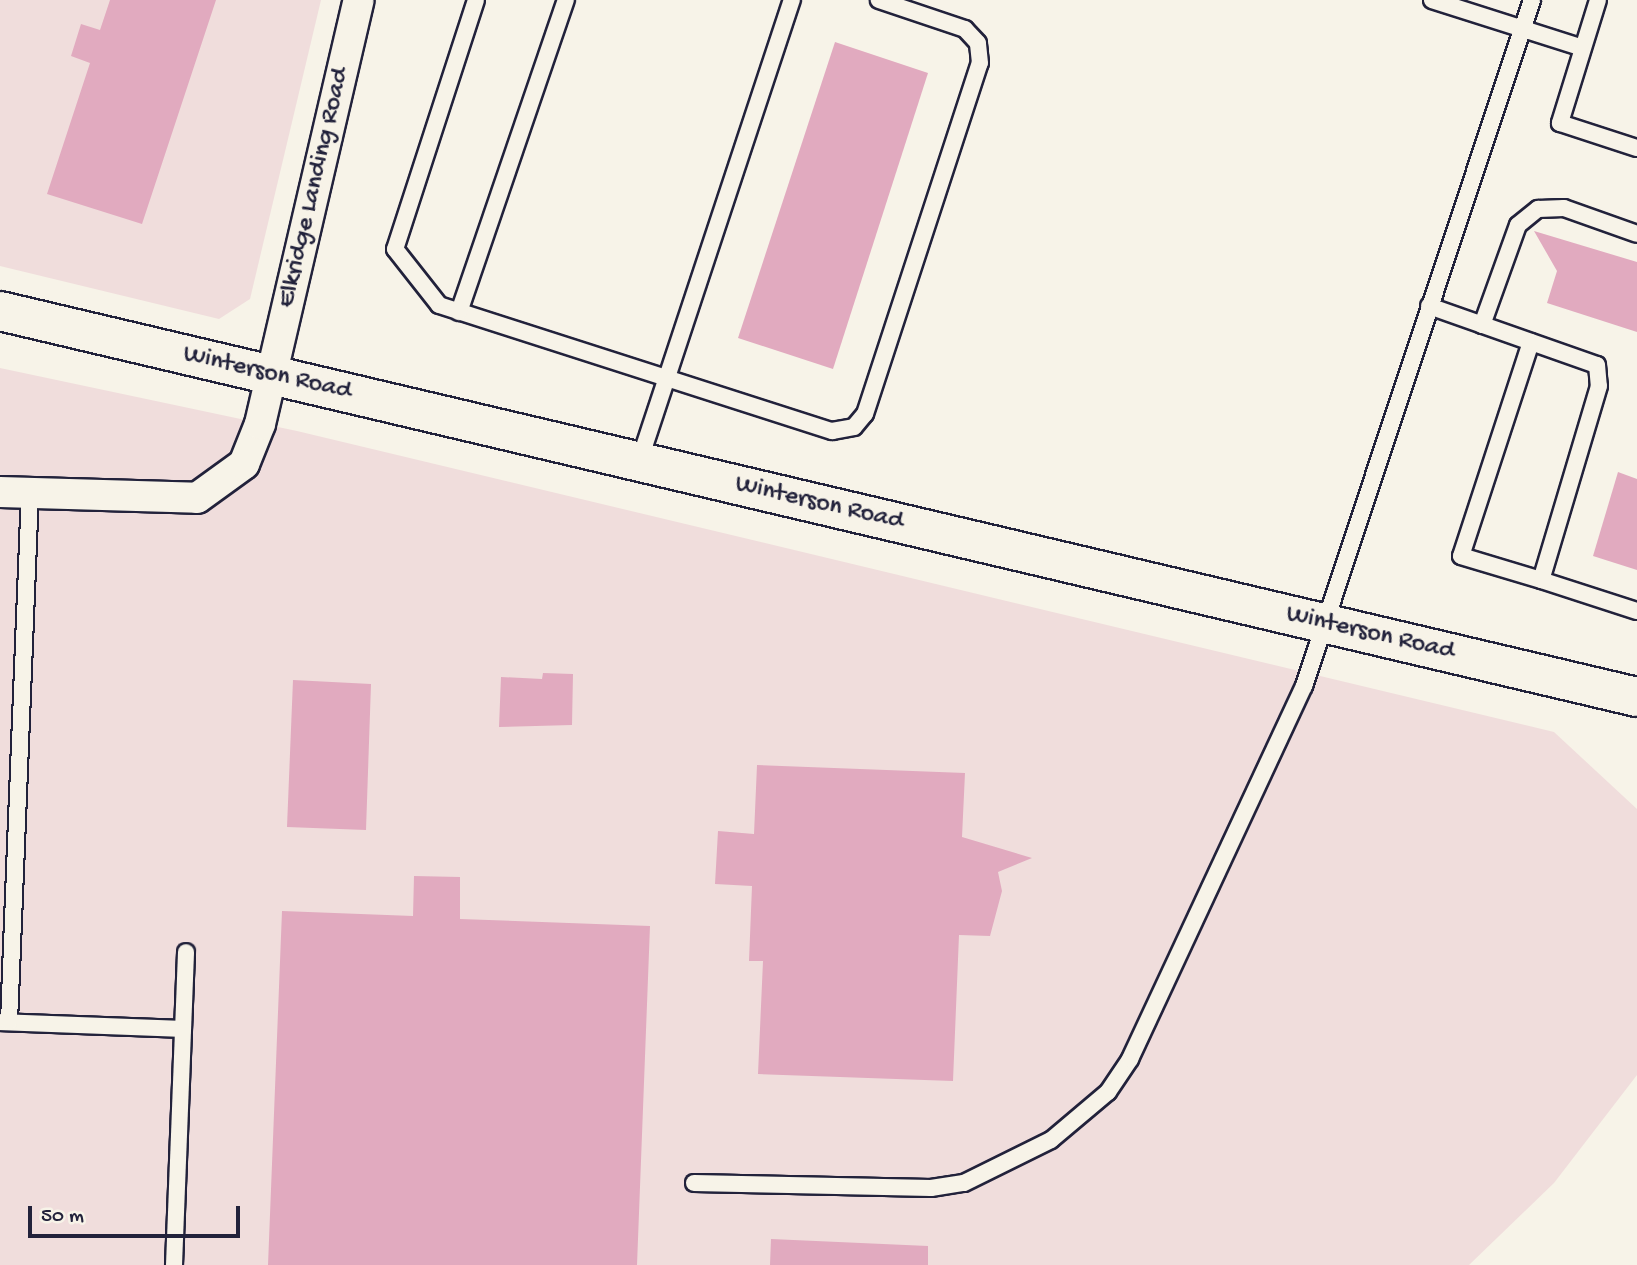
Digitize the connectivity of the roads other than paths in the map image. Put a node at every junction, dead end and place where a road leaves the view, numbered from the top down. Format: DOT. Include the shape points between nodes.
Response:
graph roads {
  1 [pos="359,0"];
  2 [pos="476,0"];
  3 [pos="566,0"];
  4 [pos="792,0"];
  5 [pos="879,0"];
  6 [pos="1432,0"];
  7 [pos="1532,0"];
  8 [pos="1598,0"];
  9 [pos="1522,30"];
  10 [pos="1583,48"];
  11 [pos="1637,148"];
  12 [pos="1637,234"];
  13 [pos="1429,306"];
  14 [pos="0,311"];
  15 [pos="459,312"];
  16 [pos="1482,325"];
  17 [pos="1531,342"];
  18 [pos="271,375"];
  19 [pos="666,378"];
  20 [pos="639,462"];
  21 [pos="0,492"];
  22 [pos="30,493"];
  23 [pos="1541,580"];
  24 [pos="1637,611"];
  25 [pos="1323,623"];
  26 [pos="1637,697"];
  27 [pos="186,952"];
  28 [pos="5,1022"];
  29 [pos="183,1029"];
  30 [pos="694,1183"];
  31 [pos="174,1265"];
  1 -- 18 [label="street, Elkridge Landing Road"];
  2 -- 15 [label="lane" via="395,249 439,306"];
  3 -- 15 [label="lane"];
  4 -- 19 [label="lane"];
  5 -- 19 [label="lane" via="965,29 978,43 981,63 865,414 855,427 832,431"];
  6 -- 9 [label="lane"];
  7 -- 9 [label="lane"];
  8 -- 10 [label="lane"];
  9 -- 10 [label="lane"];
  9 -- 13 [label="lane"];
  10 -- 11 [label="lane" via="1560,123"];
  12 -- 16 [label="lane" via="1564,208 1538,209 1518,225"];
  13 -- 16 [label="lane"];
  13 -- 25 [label="lane"];
  14 -- 18 [label="street, Winterson Road"];
  15 -- 19 [label="lane"];
  16 -- 17 [label="lane"];
  17 -- 23 [label="lane" via="1597,365 1599,386"];
  17 -- 23 [label="lane" via="1461,556"];
  18 -- 20 [label="street, Winterson Road"];
  18 -- 22 [label="street, Elkridge Landing Road" via="244,464 197,498"];
  19 -- 20 [label="lane"];
  20 -- 25 [label="street, Winterson Road"];
  21 -- 22 [label="street, Elkridge Landing Road"];
  22 -- 28 [label="lane"];
  23 -- 24 [label="lane"];
  25 -- 26 [label="street, Winterson Road"];
  25 -- 30 [label="lane" via="1304,686 1130,1059 1081,1116 1014,1162 953,1185"];
  27 -- 29 [label="lane"];
  28 -- 29 [label="lane"];
  29 -- 31 [label="lane"];
}
